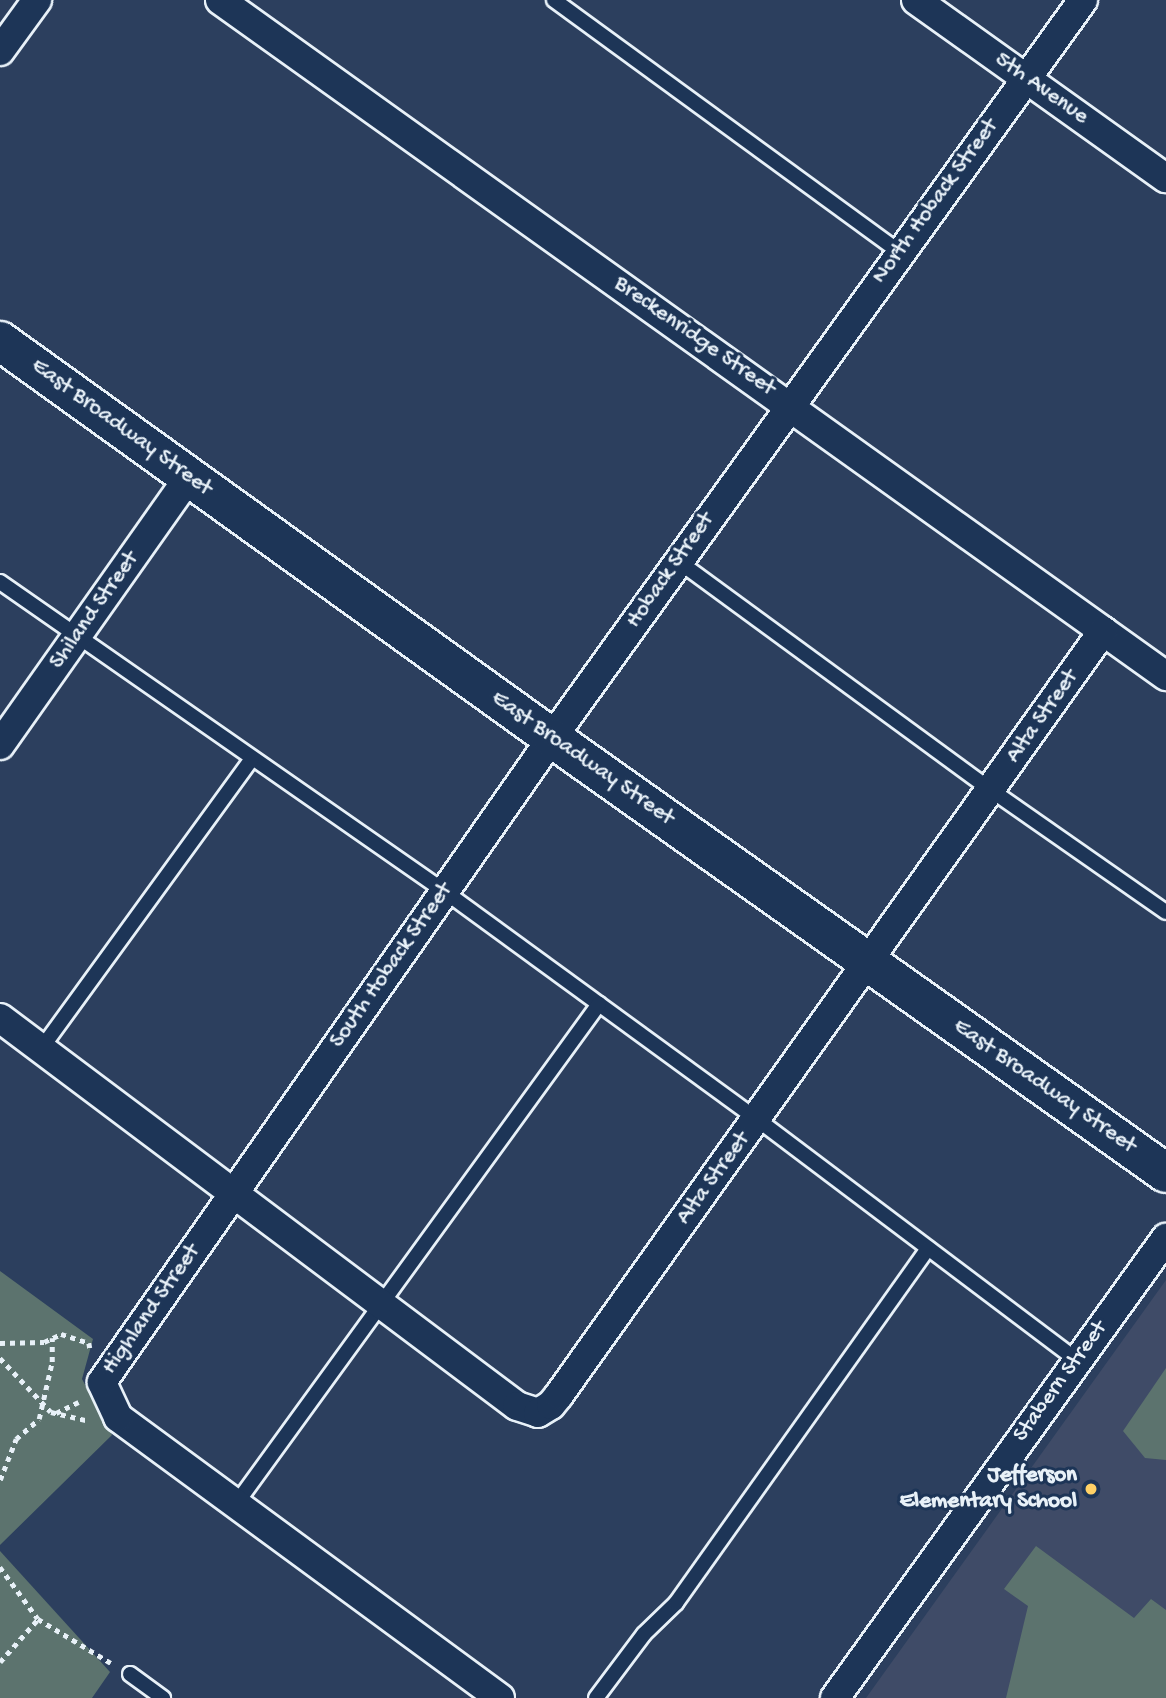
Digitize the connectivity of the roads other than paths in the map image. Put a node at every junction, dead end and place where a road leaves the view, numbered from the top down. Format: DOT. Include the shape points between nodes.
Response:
graph roads {
  1 [pos="37,0"];
  2 [pos="220,0"];
  3 [pos="554,0"];
  4 [pos="916,0"];
  5 [pos="1083,0"];
  6 [pos="0,51"];
  7 [pos="1026,78"];
  8 [pos="1166,178"];
  9 [pos="900,252"];
  10 [pos="0,341"];
  11 [pos="790,404"];
  12 [pos="189,477"];
  13 [pos="678,561"];
  14 [pos="0,582"];
  15 [pos="1103,631"];
  16 [pos="76,637"];
  17 [pos="1166,676"];
  18 [pos="552,738"];
  19 [pos="0,745"];
  20 [pos="252,758"];
  21 [pos="991,790"];
  22 [pos="444,891"];
  23 [pos="1166,912"];
  24 [pos="869,963"];
  25 [pos="599,1004"];
  26 [pos="0,1018"];
  27 [pos="41,1049"];
  28 [pos="757,1119"];
  29 [pos="1166,1173"];
  30 [pos="232,1194"];
  31 [pos="1166,1238"];
  32 [pos="928,1248"];
  33 [pos="380,1305"];
  34 [pos="1077,1360"];
  35 [pos="236,1504"];
  36 [pos="130,1674"];
  37 [pos="163,1698"];
  38 [pos="500,1698"];
  39 [pos="596,1698"];
  40 [pos="835,1698"];
  1 -- 6 [label="street"];
  2 -- 11 [label="street, Breckenridge Street"];
  3 -- 9 [label="lane"];
  4 -- 7 [label="street, 5th Avenue"];
  5 -- 7 [label="street, North Hoback Street"];
  7 -- 8 [label="street, 5th Avenue"];
  7 -- 9 [label="street, North Hoback Street"];
  9 -- 11 [label="street, North Hoback Street"];
  10 -- 12 [label="street, East Broadway Street"];
  11 -- 13 [label="street, Hoback Street"];
  11 -- 15 [label="street, Breckenridge Street"];
  12 -- 16 [label="street, Shiland Street"];
  12 -- 18 [label="street, East Broadway Street"];
  13 -- 18 [label="street, Hoback Street"];
  13 -- 21 [label="lane"];
  14 -- 16 [label="lane"];
  15 -- 17 [label="street, Breckenridge Street"];
  15 -- 21 [label="street, Alta Street"];
  16 -- 19 [label="street, Shiland Street"];
  16 -- 20 [label="lane"];
  18 -- 22 [label="street, South Hoback Street"];
  18 -- 24 [label="street, East Broadway Street"];
  20 -- 22 [label="lane"];
  20 -- 27 [label="lane"];
  21 -- 23 [label="lane"];
  21 -- 24 [label="street, Alta Street"];
  22 -- 25 [label="lane"];
  22 -- 30 [label="street, South Hoback Street"];
  24 -- 28 [label="street, Alta Street"];
  24 -- 29 [label="street, East Broadway Street"];
  25 -- 28 [label="lane"];
  25 -- 33 [label="lane"];
  26 -- 27 [label="street"];
  27 -- 30 [label="street"];
  28 -- 32 [label="lane"];
  28 -- 33 [label="street, Alta Street" via="551,1405 538,1413 516,1406"];
  30 -- 33 [label="street, Alta Street"];
  30 -- 35 [label="street, Highland Street" via="102,1382 118,1417"];
  31 -- 34 [label="street, Stabern Street"];
  32 -- 34 [label="lane"];
  32 -- 39 [label="lane" via="676,1603 644,1634"];
  33 -- 35 [label="lane"];
  34 -- 40 [label="street, Stabern Street"];
  35 -- 38 [label="street, Highland Street"];
  36 -- 37 [label="lane"];
}
